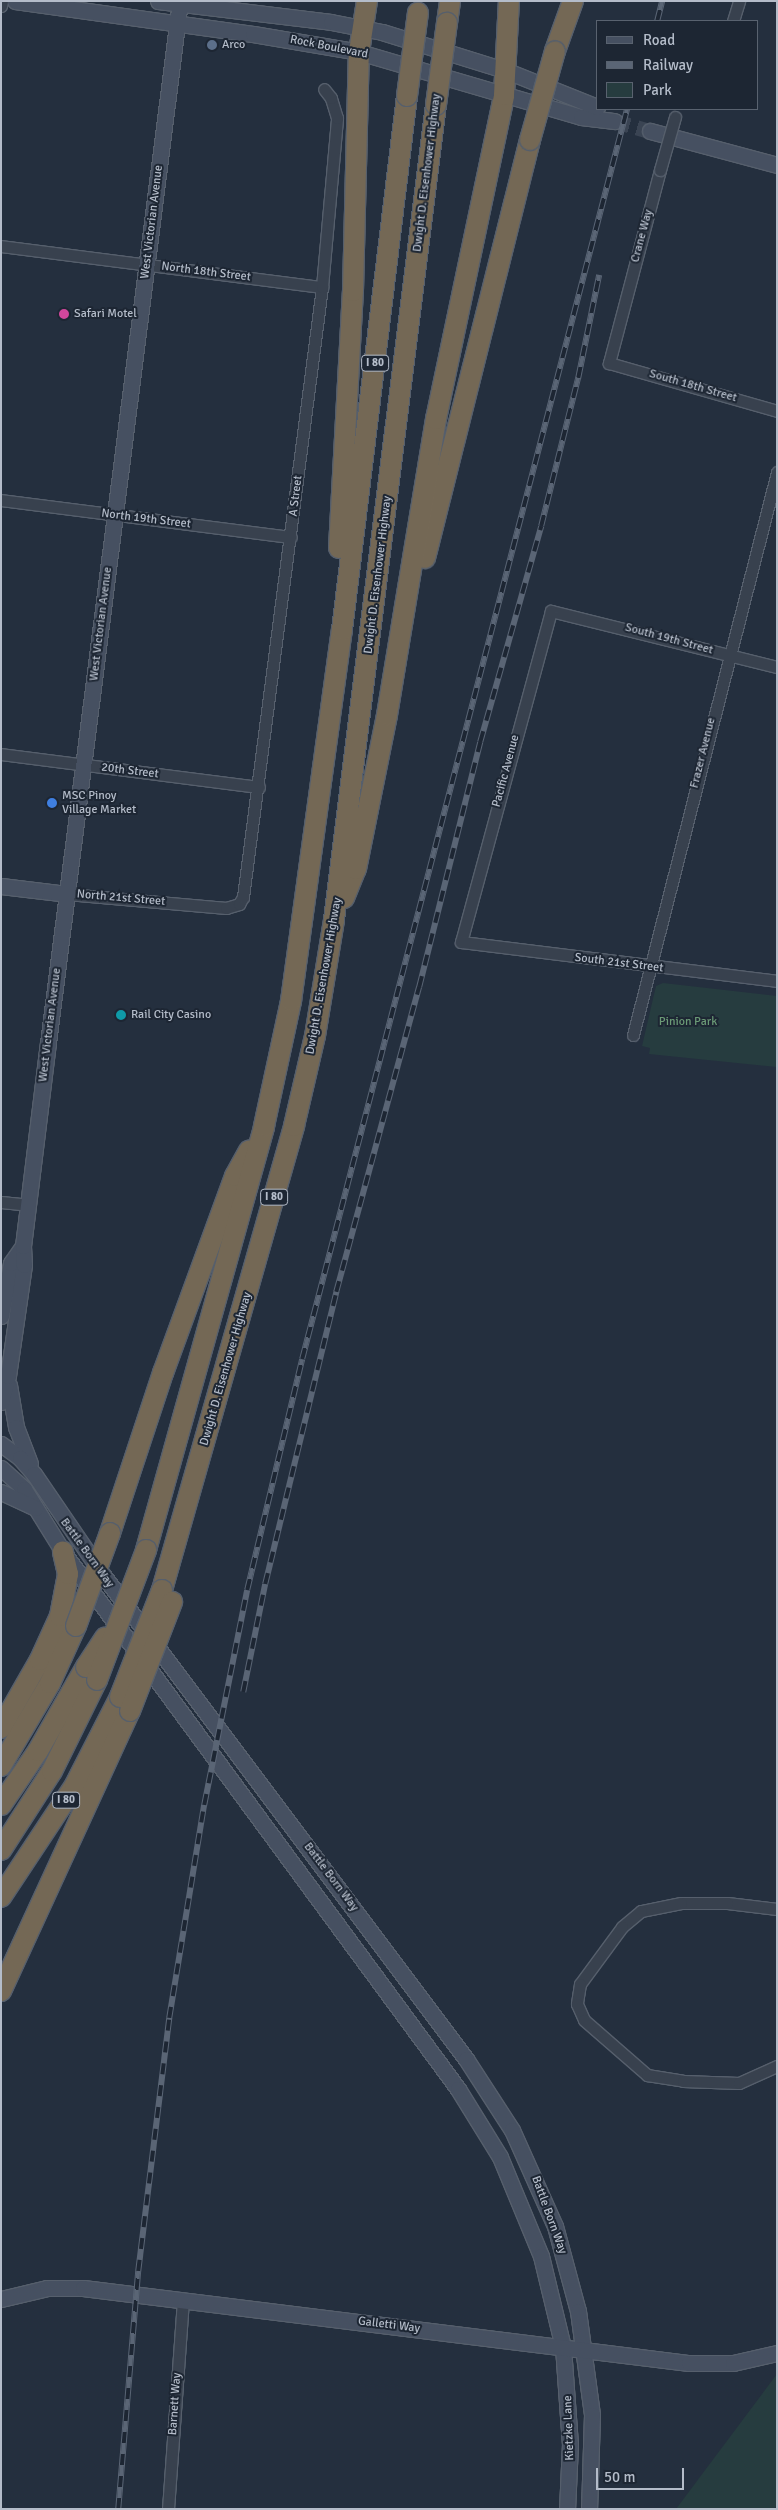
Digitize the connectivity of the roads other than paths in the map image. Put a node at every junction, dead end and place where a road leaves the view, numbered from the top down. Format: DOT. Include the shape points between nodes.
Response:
graph roads {
  1 [pos="2,1"];
  2 [pos="16,1"];
  3 [pos="158,1"];
  4 [pos="367,1"];
  5 [pos="450,1"];
  6 [pos="509,1"];
  7 [pos="573,1"];
  8 [pos="739,1"];
  9 [pos="180,3"];
  10 [pos="1,6"];
  11 [pos="419,7"];
  12 [pos="733,20"];
  13 [pos="177,24"];
  14 [pos="362,27"];
  15 [pos="359,52"];
  16 [pos="507,71"];
  17 [pos="324,90"];
  18 [pos="504,95"];
  19 [pos="596,107"];
  20 [pos="601,110"];
  21 [pos="677,113"];
  22 [pos="650,131"];
  23 [pos="777,165"];
  24 [pos="1,246"];
  25 [pos="147,264"];
  26 [pos="322,287"];
  27 [pos="609,363"];
  28 [pos="777,411"];
  29 [pos="777,472"];
  30 [pos="1,500"];
  31 [pos="115,515"];
  32 [pos="291,537"];
  33 [pos="561,611"];
  34 [pos="403,620"];
  35 [pos="342,630"];
  36 [pos="729,655"];
  37 [pos="777,667"];
  38 [pos="1,754"];
  39 [pos="83,765"];
  40 [pos="259,787"];
  41 [pos="1,886"];
  42 [pos="67,894"];
  43 [pos="239,904"];
  44 [pos="334,920"];
  45 [pos="461,942"];
  46 [pos="649,967"];
  47 [pos="777,981"];
  48 [pos="633,1035"];
  49 [pos="264,1126"];
  50 [pos="1,1202"];
  51 [pos="28,1205"];
  52 [pos="23,1246"];
  53 [pos="1,1316"];
  54 [pos="8,1376"];
  55 [pos="1,1402"];
  56 [pos="1,1444"];
  57 [pos="1,1468"];
  58 [pos="34,1474"];
  59 [pos="1,1492"];
  60 [pos="36,1508"];
  61 [pos="63,1552"];
  62 [pos="92,1674"];
  63 [pos="125,1704"];
  64 [pos="1,1728"];
  65 [pos="1,1766"];
  66 [pos="1,1805"];
  67 [pos="1,1850"];
  68 [pos="1,1897"];
  69 [pos="777,1909"];
  70 [pos="1,1990"];
  71 [pos="777,2066"];
  72 [pos="1,2299"];
  73 [pos="183,2300"];
  74 [pos="563,2347"];
  75 [pos="585,2351"];
  76 [pos="777,2353"];
  77 [pos="168,2509"];
  78 [pos="567,2509"];
  79 [pos="589,2509"];
  1 -- 10 [label="street"];
  2 -- 13 [label="main road, Rock Boulevard"];
  3 -- 9 [label="main road, Rock Boulevard"];
  4 -- 14 [label="highway"];
  5 -- 44 [label="highway, Dwight D. Eisenhower Highway / I 80, bridge"];
  6 -- 16 [label="highway"];
  7 -- 34 [label="highway, bridge" via="530,140 445,471 418,592"];
  8 -- 12 [label="street"];
  9 -- 13 [label="main road, West Victorian Avenue"];
  9 -- 14 [label="main road, Rock Boulevard"];
  11 -- 35 [label="highway, I 80, bridge"];
  13 -- 15 [label="main road, Rock Boulevard"];
  13 -- 25 [label="main road, West Victorian Avenue"];
  14 -- 15 [label="highway"];
  14 -- 16 [label="main road, Rock Boulevard"];
  15 -- 18 [label="main road, Rock Boulevard"];
  15 -- 35 [label="highway" via="348,403 338,553"];
  16 -- 18 [label="highway"];
  16 -- 19 [label="main road, Rock Boulevard"];
  17 -- 26 [label="street, A Street" via="332,98 337,118"];
  18 -- 20 [label="main road, Rock Boulevard" via="581,117 615,121"];
  18 -- 34 [label="highway" via="437,411"];
  21 -- 27 [label="street, Crane Way, bridge"];
  22 -- 23 [label="main road"];
  24 -- 25 [label="street, North 18th Street"];
  25 -- 26 [label="street, North 18th Street"];
  25 -- 31 [label="main road, West Victorian Avenue"];
  26 -- 32 [label="street, A Street"];
  27 -- 28 [label="street, South 18th Street"];
  29 -- 36 [label="street, Frazer Avenue"];
  30 -- 31 [label="street, North 19th Street"];
  31 -- 32 [label="street, North 19th Street"];
  31 -- 39 [label="main road, West Victorian Avenue"];
  32 -- 40 [label="street, A Street"];
  33 -- 36 [label="street, South 19th Street"];
  33 -- 45 [label="street, Pacific Avenue" via="551,611 546,621"];
  34 -- 44 [label="highway" via="356,869"];
  35 -- 49 [label="highway, I 80" via="300,949"];
  36 -- 37 [label="street, South 19th Street"];
  36 -- 46 [label="street, Frazer Avenue"];
  38 -- 39 [label="street, 20th Street"];
  39 -- 40 [label="street, 20th Street"];
  39 -- 42 [label="main road, West Victorian Avenue"];
  40 -- 43 [label="street, A Street" via="246,886"];
  41 -- 42 [label="main road, North 21st Street"];
  42 -- 43 [label="street, North 21st Street" via="226,908"];
  42 -- 51 [label="main road, West Victorian Avenue"];
  44 -- 63 [label="highway, Dwight D. Eisenhower Highway / I 80, bridge" via="315,1036 294,1126 198,1470 167,1596"];
  45 -- 46 [label="street, South 21st Street"];
  46 -- 47 [label="street, South 21st Street"];
  46 -- 48 [label="street, Frazer Avenue"];
  49 -- 62 [label="highway, I 80, bridge" via="146,1550 125,1609"];
  49 -- 65 [label="highway, bridge" via="235,1176 76,1626 50,1683"];
  50 -- 51 [label="street"];
  51 -- 52 [label="main road, West Victorian Avenue"];
  52 -- 53 [label="main road, West Victorian Avenue" via="11,1264"];
  52 -- 54 [label="main road, West Victorian Avenue" via="24,1265"];
  54 -- 55 [label="main road, West Victorian Avenue"];
  54 -- 58 [label="main road" via="16,1427"];
  56 -- 58 [label="main road, Battle Born Way"];
  57 -- 60 [label="main road, Battle Born Way" via="24,1489"];
  58 -- 75 [label="main road, Battle Born Way" via="103,1575 445,2030 501,2112 531,2167 555,2226 573,2290"];
  59 -- 60 [label="main road"];
  60 -- 61 [label="main road, Battle Born Way"];
  61 -- 64 [label="highway" via="68,1574 60,1616 40,1660"];
  61 -- 74 [label="main road, Battle Born Way" via="242,1790 471,2108 500,2157 526,2216 541,2256"];
  62 -- 66 [label="highway"];
  62 -- 67 [label="highway, I 80" via="52,1771"];
  63 -- 68 [label="highway, Dwight D. Eisenhower Highway / I 80"];
  63 -- 70 [label="highway"];
  69 -- 71 [label="street" via="727,1903 681,1903 641,1912 622,1927 580,1984 577,2004 584,2020 647,2075 683,2081 739,2083"];
  72 -- 73 [label="main road, Galletti Way" via="68,2287"];
  73 -- 74 [label="main road, Galletti Way"];
  73 -- 77 [label="street, Barnett Way"];
  74 -- 75 [label="main road, Galletti Way"];
  74 -- 78 [label="main road, Kietzke Lane" via="570,2444"];
  75 -- 76 [label="main road, Galletti Way" via="712,2364"];
  75 -- 79 [label="main road, Kietzke Lane" via="593,2455"];
}
